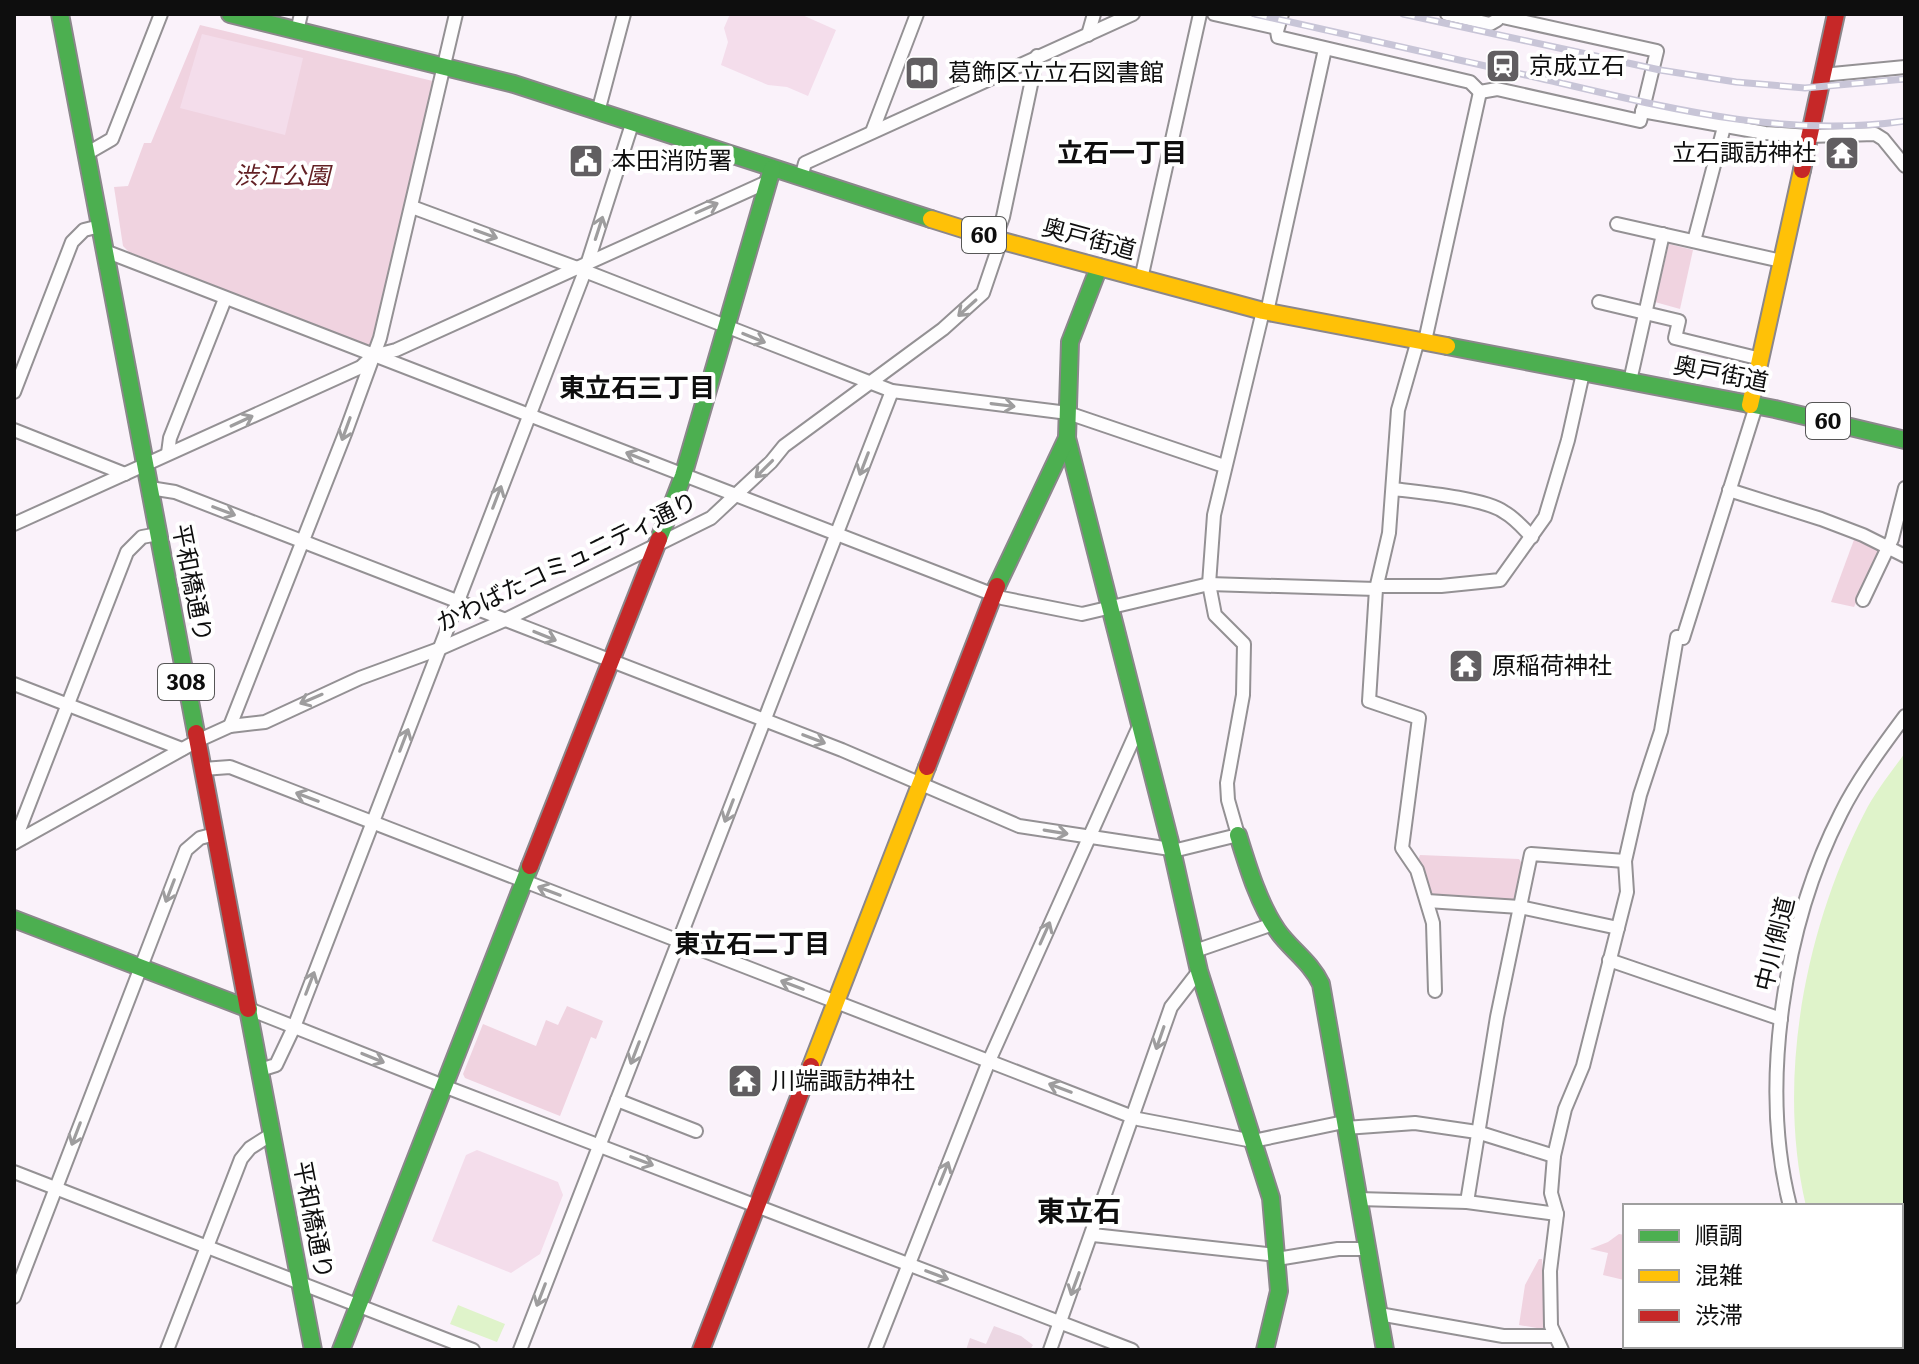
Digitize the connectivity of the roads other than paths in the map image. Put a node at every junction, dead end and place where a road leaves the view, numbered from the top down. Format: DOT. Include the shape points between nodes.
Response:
graph roads {
  1 [pos="60,14"];
  2 [pos="161,14"];
  3 [pos="230,14"];
  4 [pos="456,14"];
  5 [pos="624,14"];
  6 [pos="917,14"];
  7 [pos="1094,14"];
  8 [pos="1133,14"];
  9 [pos="1200,14"];
  10 [pos="1214,14"];
  11 [pos="1282,14"];
  12 [pos="1447,14"];
  13 [pos="1836,14"];
  14 [pos="1498,15"];
  15 [pos="299,22"];
  16 [pos="1277,28"];
  17 [pos="1088,35"];
  18 [pos="1325,49"];
  19 [pos="1037,56"];
  20 [pos="444,67"];
  21 [pos="1905,67"];
  22 [pos="1822,75"];
  23 [pos="1480,92"];
  24 [pos="598,112"];
  25 [pos="1641,116"];
  26 [pos="632,124"];
  27 [pos="1724,127"];
  28 [pos="872,132"];
  29 [pos="1809,136"];
  30 [pos="86,154"];
  31 [pos="1905,166"];
  32 [pos="769,176"];
  33 [pos="801,178"];
  34 [pos="412,207"];
  35 [pos="1617,224"];
  36 [pos="100,226"];
  37 [pos="1663,234"];
  38 [pos="998,239"];
  39 [pos="1694,241"];
  40 [pos="105,251"];
  41 [pos="1781,261"];
  42 [pos="583,267"];
  43 [pos="1099,267"];
  44 [pos="1141,279"];
  45 [pos="225,299"];
  46 [pos="1599,302"];
  47 [pos="1265,312"];
  48 [pos="1646,313"];
  49 [pos="725,327"];
  50 [pos="1421,341"];
  51 [pos="373,356"];
  52 [pos="1761,359"];
  53 [pos="1583,373"];
  54 [pos="1630,381"];
  55 [pos="871,383"];
  56 [pos="892,391"];
  57 [pos="14,392"];
  58 [pos="1753,405"];
  59 [pos="1068,413"];
  60 [pos="528,414"];
  61 [pos="14,430"];
  62 [pos="1067,438"];
  63 [pos="1905,440"];
  64 [pos="168,453"];
  65 [pos="146,464"];
  66 [pos="1224,466"];
  67 [pos="125,474"];
  68 [pos="683,476"];
  69 [pos="150,488"];
  70 [pos="1905,488"];
  71 [pos="1393,489"];
  72 [pos="1729,490"];
  73 [pos="736,496"];
  74 [pos="14,524"];
  75 [pos="158,534"];
  76 [pos="836,534"];
  77 [pos="1532,537"];
  78 [pos="303,541"];
  79 [pos="656,546"];
  80 [pos="1888,548"];
  81 [pos="1905,556"];
  82 [pos="1209,584"];
  83 [pos="1378,587"];
  84 [pos="993,595"];
  85 [pos="1863,600"];
  86 [pos="458,601"];
  87 [pos="1111,607"];
  88 [pos="505,620"];
  89 [pos="439,649"];
  90 [pos="611,662"];
  91 [pos="14,684"];
  92 [pos="68,705"];
  93 [pos="1905,716"];
  94 [pos="764,720"];
  95 [pos="1140,724"];
  96 [pos="230,726"];
  97 [pos="189,745"];
  98 [pos="203,769"];
  99 [pos="921,782"];
  100 [pos="372,822"];
  101 [pos="215,834"];
  102 [pos="1238,835"];
  103 [pos="1089,837"];
  104 [pos="14,843"];
  105 [pos="1172,850"];
  106 [pos="1625,861"];
  107 [pos="525,882"];
  108 [pos="1427,901"];
  109 [pos="1520,907"];
  110 [pos="14,919"];
  111 [pos="1273,924"];
  112 [pos="1618,928"];
  113 [pos="679,941"];
  114 [pos="1195,951"];
  115 [pos="1609,960"];
  116 [pos="140,967"];
  117 [pos="1199,971"];
  118 [pos="1435,991"];
  119 [pos="836,1002"];
  120 [pos="249,1009"];
  121 [pos="1781,1019"];
  122 [pos="294,1027"];
  123 [pos="989,1061"];
  124 [pos="260,1070"];
  125 [pos="446,1087"];
  126 [pos="617,1100"];
  127 [pos="1133,1117"];
  128 [pos="1345,1125"];
  129 [pos="696,1131"];
  130 [pos="1477,1132"];
  131 [pos="272,1134"];
  132 [pos="1253,1141"];
  133 [pos="599,1144"];
  134 [pos="1554,1156"];
  135 [pos="14,1172"];
  136 [pos="1782,1176"];
  137 [pos="56,1188"];
  138 [pos="1358,1199"];
  139 [pos="1467,1202"];
  140 [pos="1780,1204"];
  141 [pos="1789,1204"];
  142 [pos="756,1205"];
  143 [pos="1557,1214"];
  144 [pos="1093,1235"];
  145 [pos="207,1247"];
  146 [pos="1369,1249"];
  147 [pos="1276,1257"];
  148 [pos="908,1264"];
  149 [pos="300,1283"];
  150 [pos="14,1297"];
  151 [pos="360,1306"];
  152 [pos="1379,1314"];
  153 [pos="1061,1323"];
  154 [pos="1555,1336"];
  155 [pos="167,1350"];
  156 [pos="313,1350"];
  157 [pos="341,1350"];
  158 [pos="473,1350"];
  159 [pos="520,1350"];
  160 [pos="701,1350"];
  161 [pos="875,1350"];
  162 [pos="1050,1350"];
  163 [pos="1132,1350"];
  164 [pos="1265,1350"];
  165 [pos="1385,1350"];
  166 [pos="1562,1350"];
  1 -- 30 [label="street, 平和橋通り / 308"];
  2 -- 30 [label="street" via="112,139"];
  3 -- 15 [label="street, 奥戸街道 / 60"];
  4 -- 20 [label="street"];
  5 -- 24 [label="street"];
  6 -- 28 [label="street"];
  7 -- 17 [label="street"];
  8 -- 17 [label="street"];
  9 -- 44 [label="street"];
  10 -- 16 [label="street"];
  11 -- 16 [label="street"];
  12 -- 14 [label="street" via="1490,24"];
  13 -- 22 [label="street"];
  14 -- 25 [label="street" via="1657,51"];
  15 -- 20 [label="street, 奥戸街道 / 60"];
  16 -- 18 [label="street" via="1278,37"];
  17 -- 19 [label="street"];
  18 -- 23 [label="street" via="1470,82"];
  18 -- 47 [label="street"];
  19 -- 28 [label="street"];
  19 -- 38 [label="street, かわばたコミュニティ通り"];
  20 -- 24 [label="street, 奥戸街道 / 60"];
  20 -- 34 [label="street"];
  21 -- 22 [label="street"];
  22 -- 29 [label="street"];
  23 -- 25 [label="street" via="1497,89"];
  23 -- 50 [label="street"];
  24 -- 26 [label="street, 奥戸街道 / 60"];
  25 -- 27 [label="street"];
  26 -- 32 [label="street, 奥戸街道 / 60"];
  42 -- 26 [label="street, one-way"];
  27 -- 29 [label="street"];
  27 -- 39 [label="street"];
  28 -- 33 [label="street" via="805,163"];
  29 -- 31 [label="street" via="1875,134"];
  29 -- 41 [label="street"];
  30 -- 36 [label="street, 平和橋通り / 308"];
  32 -- 33 [label="street, 奥戸街道 / 60"];
  42 -- 32 [label="street, one-way"];
  32 -- 49 [label="street"];
  33 -- 38 [label="street, 奥戸街道 / 60"];
  34 -- 42 [label="street, one-way"];
  34 -- 51 [label="street"];
  35 -- 37 [label="street"];
  36 -- 40 [label="street, 平和橋通り / 308"];
  36 -- 57 [label="street" via="84,230 72,242"];
  37 -- 39 [label="street"];
  37 -- 48 [label="street"];
  38 -- 43 [label="street, 奥戸街道 / 60"];
  38 -- 55 [label="street, かわばたコミュニティ通り, one-way" via="983,293"];
  39 -- 41 [label="street"];
  40 -- 45 [label="street"];
  40 -- 65 [label="street, 平和橋通り / 308"];
  41 -- 52 [label="street"];
  42 -- 49 [label="street"];
  42 -- 51 [label="street"];
  42 -- 60 [label="street"];
  43 -- 44 [label="street, 奥戸街道 / 60"];
  43 -- 59 [label="street" via="1070,342"];
  44 -- 47 [label="street, 奥戸街道 / 60"];
  45 -- 51 [label="street"];
  45 -- 64 [label="street"];
  46 -- 48 [label="street"];
  47 -- 50 [label="street, 奥戸街道 / 60"];
  47 -- 66 [label="street"];
  48 -- 52 [label="street" via="1679,321 1675,338"];
  48 -- 54 [label="street"];
  49 -- 55 [label="street, one-way"];
  49 -- 68 [label="street"];
  50 -- 53 [label="street, 奥戸街道 / 60"];
  50 -- 71 [label="street" via="1398,410"];
  51 -- 60 [label="street"];
  64 -- 51 [label="street, one-way" via="361,367"];
  51 -- 78 [label="street, one-way"];
  52 -- 58 [label="street"];
  53 -- 54 [label="street, 奥戸街道 / 60"];
  53 -- 77 [label="street" via="1552,497"];
  54 -- 58 [label="street, 奥戸街道 / 60"];
  55 -- 56 [label="street"];
  55 -- 73 [label="street, かわばたコミュニティ通り, one-way" via="784,446"];
  56 -- 59 [label="street, one-way"];
  56 -- 76 [label="street, one-way"];
  58 -- 63 [label="street, 奥戸街道 / 60"];
  58 -- 72 [label="street"];
  59 -- 62 [label="street"];
  59 -- 66 [label="street"];
  68 -- 60 [label="street, one-way"];
  86 -- 60 [label="street, one-way"];
  61 -- 67 [label="street"];
  62 -- 84 [label="street"];
  62 -- 87 [label="street"];
  64 -- 65 [label="street"];
  65 -- 67 [label="street"];
  65 -- 69 [label="street, 平和橋通り / 308"];
  66 -- 82 [label="street"];
  67 -- 74 [label="street"];
  68 -- 73 [label="street"];
  68 -- 79 [label="street"];
  69 -- 75 [label="street, 平和橋通り / 308"];
  69 -- 78 [label="street, one-way" via="175,492"];
  70 -- 80 [label="street"];
  71 -- 77 [label="street" via="1491,506"];
  71 -- 83 [label="street"];
  72 -- 80 [label="street" via="1821,519"];
  72 -- 106 [label="street" via="1683,638 1677,637 1661,731"];
  73 -- 76 [label="street"];
  73 -- 79 [label="street, かわばたコミュニティ通り" via="711,518"];
  75 -- 92 [label="street" via="142,537 127,552"];
  75 -- 97 [label="street, 平和橋通り / 308"];
  76 -- 84 [label="street"];
  76 -- 94 [label="street"];
  77 -- 83 [label="street" via="1500,580"];
  78 -- 86 [label="street"];
  78 -- 96 [label="street"];
  79 -- 88 [label="street, かわばたコミュニティ通り"];
  79 -- 90 [label="street"];
  80 -- 81 [label="street"];
  80 -- 85 [label="street"];
  82 -- 83 [label="street"];
  82 -- 87 [label="street"];
  82 -- 102 [label="street" via="1215,615 1244,644 1243,695 1227,783"];
  83 -- 108 [label="street" via="1369,701 1419,718 1402,848 1417,870"];
  84 -- 87 [label="street" via="1082,614"];
  84 -- 99 [label="street"];
  86 -- 88 [label="street"];
  86 -- 89 [label="street"];
  87 -- 95 [label="street"];
  88 -- 89 [label="street, かわばたコミュニティ通り"];
  88 -- 90 [label="street, one-way"];
  89 -- 96 [label="street, かわばたコミュニティ通り, one-way" via="265,722"];
  100 -- 89 [label="street, one-way"];
  90 -- 94 [label="street"];
  90 -- 107 [label="street"];
  91 -- 92 [label="street"];
  92 -- 97 [label="street"];
  92 -- 104 [label="street"];
  93 -- 121 [label="street, 中川側道" via="1856,786 1823,853 1792,955"];
  94 -- 99 [label="street, one-way"];
  94 -- 113 [label="street, one-way"];
  95 -- 103 [label="street"];
  95 -- 105 [label="street"];
  96 -- 97 [label="street, かわばたコミュニティ通り"];
  97 -- 98 [label="street, 平和橋通り / 308"];
  97 -- 104 [label="street, かわばたコミュニティ通り"];
  100 -- 98 [label="street, one-way" via="230,767"];
  98 -- 101 [label="street, 平和橋通り / 308"];
  99 -- 103 [label="street, one-way" via="1019,826"];
  99 -- 119 [label="street"];
  100 -- 107 [label="street"];
  122 -- 100 [label="street, one-way"];
  101 -- 116 [label="street, one-way" via="186,850"];
  101 -- 120 [label="street, 平和橋通り / 308"];
  102 -- 105 [label="street"];
  102 -- 111 [label="street"];
  103 -- 105 [label="street"];
  123 -- 103 [label="street, one-way"];
  105 -- 114 [label="street"];
  106 -- 109 [label="street" via="1531,854"];
  106 -- 112 [label="street" via="1627,892"];
  113 -- 107 [label="street, one-way"];
  107 -- 125 [label="street"];
  108 -- 109 [label="street"];
  108 -- 118 [label="street" via="1434,928"];
  109 -- 112 [label="street"];
  109 -- 130 [label="street"];
  110 -- 116 [label="street"];
  111 -- 114 [label="street"];
  111 -- 128 [label="street" via="1318,974"];
  112 -- 115 [label="street"];
  119 -- 113 [label="street, one-way"];
  113 -- 126 [label="street, one-way"];
  114 -- 117 [label="street"];
  115 -- 121 [label="street"];
  115 -- 134 [label="street"];
  116 -- 120 [label="street"];
  116 -- 137 [label="street, one-way"];
  117 -- 127 [label="street, one-way" via="1171,1007"];
  117 -- 132 [label="street"];
  119 -- 123 [label="street"];
  119 -- 142 [label="street"];
  120 -- 122 [label="street"];
  120 -- 124 [label="street, 平和橋通り / 308"];
  121 -- 136 [label="street, 中川側道" via="1775,1111"];
  122 -- 124 [label="street" via="276,1065"];
  122 -- 125 [label="street, one-way"];
  127 -- 123 [label="street, one-way"];
  148 -- 123 [label="street, one-way"];
  124 -- 131 [label="street, 平和橋通り / 308"];
  125 -- 133 [label="street"];
  125 -- 151 [label="street"];
  126 -- 129 [label="street"];
  126 -- 133 [label="street"];
  127 -- 132 [label="street"];
  127 -- 144 [label="street"];
  128 -- 130 [label="street" via="1415,1123"];
  128 -- 132 [label="street"];
  128 -- 138 [label="street"];
  130 -- 134 [label="street"];
  130 -- 139 [label="street"];
  131 -- 145 [label="street" via="245,1152"];
  131 -- 149 [label="street, 平和橋通り / 308"];
  132 -- 147 [label="street" via="1271,1198"];
  133 -- 142 [label="street, one-way"];
  133 -- 159 [label="street, one-way"];
  134 -- 143 [label="street" via="1551,1193"];
  135 -- 137 [label="street"];
  136 -- 140 [label="street"];
  136 -- 141 [label="street, 中川側道"];
  137 -- 145 [label="street"];
  137 -- 150 [label="street"];
  138 -- 139 [label="street"];
  138 -- 146 [label="street"];
  139 -- 143 [label="street"];
  142 -- 148 [label="street"];
  142 -- 160 [label="street"];
  143 -- 154 [label="street" via="1550,1271"];
  144 -- 147 [label="street"];
  144 -- 153 [label="street, one-way"];
  145 -- 149 [label="street"];
  145 -- 155 [label="street"];
  146 -- 147 [label="street"];
  146 -- 152 [label="street"];
  147 -- 164 [label="street" via="1279,1291"];
  148 -- 153 [label="street, one-way"];
  148 -- 161 [label="street"];
  149 -- 151 [label="street"];
  149 -- 156 [label="street, 平和橋通り / 308"];
  151 -- 157 [label="street"];
  151 -- 158 [label="street"];
  152 -- 154 [label="street" via="1503,1336"];
  152 -- 165 [label="street"];
  153 -- 162 [label="street"];
  153 -- 163 [label="street"];
  154 -- 166 [label="street"];
}
